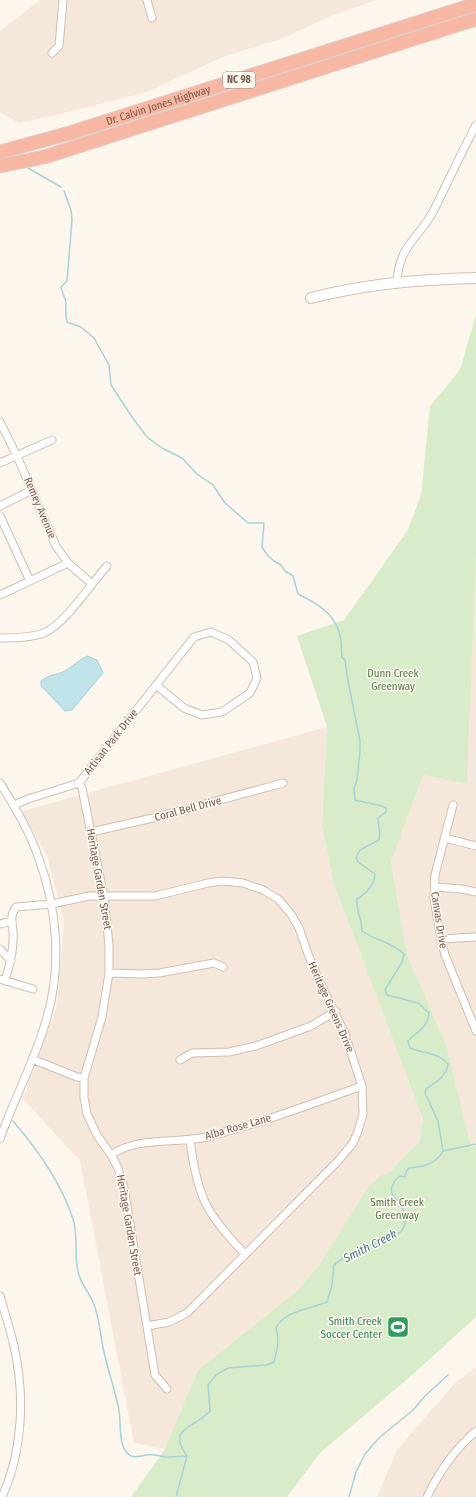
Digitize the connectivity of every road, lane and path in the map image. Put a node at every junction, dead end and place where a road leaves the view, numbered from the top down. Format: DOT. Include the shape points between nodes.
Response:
graph roads {
  1 [pos="63,0"];
  2 [pos="147,0"];
  3 [pos="476,4"];
  4 [pos="152,18"];
  5 [pos="476,19"];
  6 [pos="52,53"];
  7 [pos="476,125"];
  8 [pos="70,133"];
  9 [pos="0,152"];
  10 [pos="0,165"];
  11 [pos="476,278"];
  12 [pos="397,282"];
  13 [pos="312,298"];
  14 [pos="0,422"];
  15 [pos="52,440"];
  16 [pos="17,456"];
  17 [pos="0,463"];
  18 [pos="32,490"];
  19 [pos="0,506"];
  20 [pos="0,516"];
  21 [pos="68,563"];
  22 [pos="106,566"];
  23 [pos="30,581"];
  24 [pos="92,584"];
  25 [pos="0,595"];
  26 [pos="0,638"];
  27 [pos="156,685"];
  28 [pos="0,783"];
  29 [pos="79,783"];
  30 [pos="283,783"];
  31 [pos="14,805"];
  32 [pos="453,805"];
  33 [pos="92,832"];
  34 [pos="445,838"];
  35 [pos="476,846"];
  36 [pos="434,887"];
  37 [pos="476,892"];
  38 [pos="104,896"];
  39 [pos="52,904"];
  40 [pos="12,920"];
  41 [pos="0,924"];
  42 [pos="476,937"];
  43 [pos="441,939"];
  44 [pos="0,949"];
  45 [pos="11,961"];
  46 [pos="223,967"];
  47 [pos="109,973"];
  48 [pos="3,980"];
  49 [pos="33,989"];
  50 [pos="336,1011"];
  51 [pos="476,1031"];
  52 [pos="32,1059"];
  53 [pos="180,1060"];
  54 [pos="84,1078"];
  55 [pos="362,1086"];
  56 [pos="0,1139"];
  57 [pos="190,1140"];
  58 [pos="112,1155"];
  59 [pos="245,1254"];
  60 [pos="0,1296"];
  61 [pos="147,1326"];
  62 [pos="167,1388"];
  63 [pos="476,1431"];
  64 [pos="2,1497"];
  65 [pos="427,1497"];
  1 -- 6 [label="street" via="59,46"];
  2 -- 4 [label="street"];
  3 -- 8 [label="highway, Dr. Calvin Jones Highway / NC 98"];
  5 -- 10 [label="highway, Dr. Calvin Jones Highway / NC 98" via="44,157"];
  7 -- 12 [label="street" via="427,222 400,259"];
  8 -- 9 [label="highway, Dr. Calvin Jones Highway / NC 98"];
  8 -- 10 [label="highway" via="71,138 64,142"];
  11 -- 12 [label="street"];
  12 -- 13 [label="street"];
  14 -- 16 [label="street, Remey Avenue"];
  15 -- 16 [label="street"];
  16 -- 17 [label="street"];
  16 -- 18 [label="street, Remey Avenue"];
  18 -- 19 [label="street"];
  18 -- 21 [label="street, Remey Avenue" via="56,546"];
  20 -- 23 [label="street"];
  21 -- 23 [label="street"];
  21 -- 24 [label="street, Remey Avenue"];
  22 -- 24 [label="street"];
  23 -- 25 [label="street"];
  24 -- 26 [label="street" via="62,619 45,632 20,638"];
  27 -- 27 [label="street, Artisan Park Drive" via="194,637 211,632 229,640 253,662 257,678 250,693 222,712 202,715 184,708"];
  27 -- 29 [label="street, Artisan Park Drive"];
  28 -- 31 [label="street"];
  29 -- 31 [label="street, Artisan Park Drive"];
  29 -- 33 [label="street, Heritage Garden Street"];
  30 -- 33 [label="street, Coral Bell Drive"];
  31 -- 39 [label="street" via="39,858"];
  32 -- 34 [label="street, Canvas Drive"];
  33 -- 38 [label="street, Heritage Garden Street"];
  34 -- 35 [label="street"];
  34 -- 36 [label="street, Canvas Drive"];
  36 -- 37 [label="street"];
  36 -- 43 [label="street, Canvas Drive"];
  38 -- 39 [label="street, Heritage Greens Drive" via="89,896"];
  38 -- 47 [label="street, Heritage Garden Street"];
  38 -- 50 [label="street, Heritage Greens Drive" via="155,896 223,881 243,883 263,890 278,899 291,914 318,978"];
  39 -- 40 [label="street, Heritage Greens Drive" via="16,907"];
  39 -- 52 [label="street" via="56,952 54,981 48,1017"];
  40 -- 41 [label="street"];
  40 -- 45 [label="street" via="14,944"];
  42 -- 43 [label="street"];
  43 -- 51 [label="street, Canvas Drive"];
  44 -- 45 [label="street"];
  45 -- 48 [label="street"];
  46 -- 47 [label="street" via="214,963 159,973"];
  47 -- 54 [label="street, Heritage Garden Street" via="102,1016"];
  48 -- 49 [label="street"];
  50 -- 53 [label="street" via="311,1026 256,1046 229,1052 192,1052"];
  50 -- 55 [label="street, Heritage Greens Drive"];
  52 -- 54 [label="street"];
  52 -- 56 [label="street"];
  54 -- 58 [label="street, Heritage Garden Street" via="87,1114"];
  55 -- 57 [label="street, Alba Rose Lane" via="258,1122"];
  55 -- 59 [label="street, Heritage Greens Drive" via="363,1114 353,1143"];
  57 -- 58 [label="street, Alba Rose Lane" via="130,1146"];
  57 -- 59 [label="street" via="199,1191 226,1234"];
  58 -- 61 [label="street, Heritage Garden Street" via="124,1188"];
  59 -- 61 [label="street, Heritage Greens Drive" via="187,1314 169,1322"];
  60 -- 64 [label="street" via="14,1347 20,1398 15,1458"];
  61 -- 62 [label="street, Heritage Garden Street" via="154,1374"];
  63 -- 65 [label="street" via="451,1456"];
}
